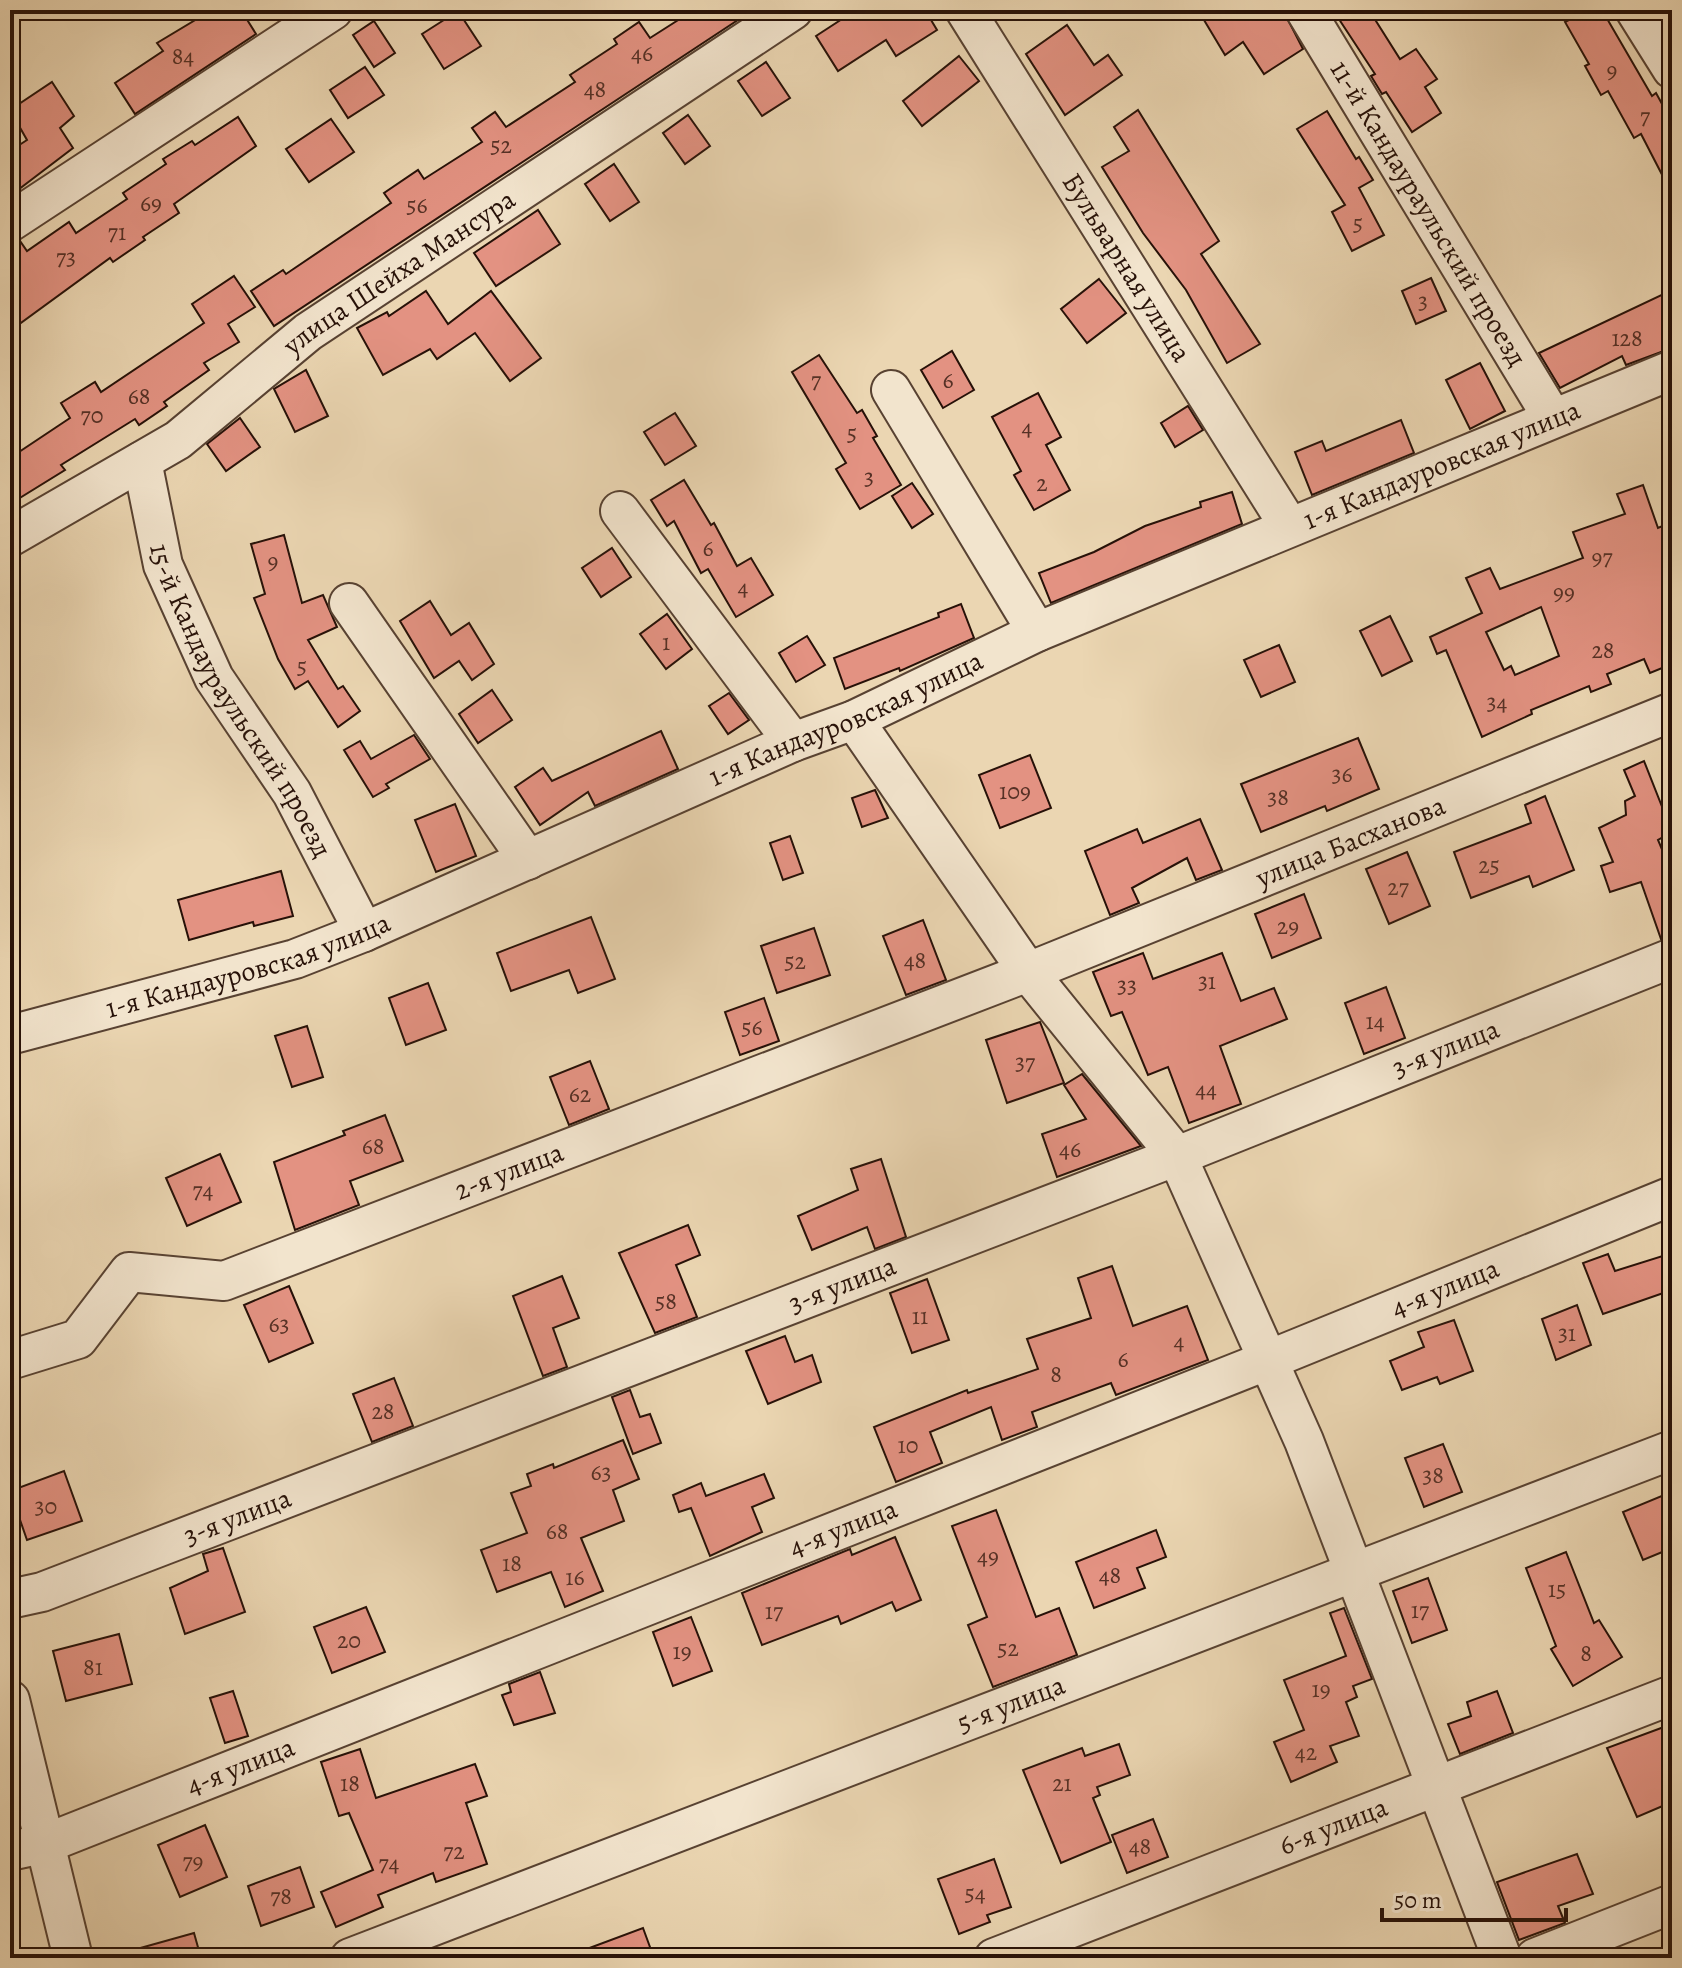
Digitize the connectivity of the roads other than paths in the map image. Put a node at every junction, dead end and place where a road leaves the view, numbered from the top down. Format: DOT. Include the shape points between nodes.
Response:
graph roads {
  1 [pos="333,10"];
  2 [pos="793,10"];
  3 [pos="965,10"];
  4 [pos="1305,10"];
  5 [pos="1635,10"];
  6 [pos="1672,69"];
  7 [pos="10,222"];
  8 [pos="1672,370"];
  9 [pos="891,390"];
  10 [pos="1552,417"];
  11 [pos="142,461"];
  12 [pos="620,511"];
  13 [pos="1289,526"];
  14 [pos="10,537"];
  15 [pos="349,603"];
  16 [pos="1037,632"];
  17 [pos="1672,712"];
  18 [pos="854,720"];
  19 [pos="793,742"];
  20 [pos="528,860"];
  21 [pos="364,932"];
  22 [pos="1672,958"];
  23 [pos="1028,972"];
  24 [pos="10,1035"];
  25 [pos="1177,1156"];
  26 [pos="1672,1196"];
  27 [pos="10,1360"];
  28 [pos="1266,1361"];
  29 [pos="1672,1450"];
  30 [pos="1354,1572"];
  31 [pos="10,1599"];
  32 [pos="1672,1695"];
  33 [pos="10,1700"];
  34 [pos="1436,1787"];
  35 [pos="47,1843"];
  36 [pos="10,1851"];
  37 [pos="1672,1904"];
  38 [pos="73,1958"];
  39 [pos="350,1958"];
  40 [pos="994,1958"];
  41 [pos="1502,1958"];
  42 [pos="1535,1958"];
  1 -- 7 [label="street"];
  2 -- 11 [label="street, улица Шейха Мансура" via="308,332 178,440"];
  3 -- 13 [label="street, Бульварная улица"];
  4 -- 10 [label="street, 11-й Кандаураульский проезд"];
  5 -- 6 [label="street"];
  8 -- 10 [label="street, 1-я Кандауровская улица"];
  9 -- 16 [label="street"];
  10 -- 13 [label="street, 1-я Кандауровская улица"];
  11 -- 14 [label="street, улица Шейха Мансура"];
  11 -- 21 [label="street, 15-й Кандаураульский проезд" via="163,565 214,678 292,793"];
  12 -- 19 [label="street"];
  13 -- 16 [label="street, 1-я Кандауровская улица"];
  15 -- 20 [label="street"];
  16 -- 18 [label="street, 1-я Кандауровская улица"];
  17 -- 23 [label="street, улица Басханова"];
  18 -- 19 [label="street, 1-я Кандауровская улица"];
  18 -- 23 [label="street"];
  19 -- 20 [label="street, 1-я Кандауровская улица"];
  20 -- 21 [label="street, 1-я Кандауровская улица"];
  21 -- 24 [label="street, 1-я Кандауровская улица" via="295,959"];
  22 -- 25 [label="street, 3-я улица"];
  23 -- 25 [label="street"];
  23 -- 27 [label="street, 2-я улица" via="224,1281 129,1272 78,1339"];
  25 -- 28 [label="street"];
  25 -- 31 [label="street, 3-я улица" via="56,1586"];
  26 -- 28 [label="street, 4-я улица"];
  28 -- 30 [label="street" via="1304,1441"];
  28 -- 35 [label="street, 4-я улица"];
  29 -- 30 [label="street, 5-я улица"];
  30 -- 34 [label="street"];
  30 -- 39 [label="street, 5-я улица"];
  32 -- 34 [label="street, 6-я улица"];
  33 -- 35 [label="street"];
  34 -- 40 [label="street, 6-я улица"];
  34 -- 41 [label="street"];
  35 -- 36 [label="street, 4-я улица"];
  35 -- 38 [label="street"];
  37 -- 42 [label="street"];
}
